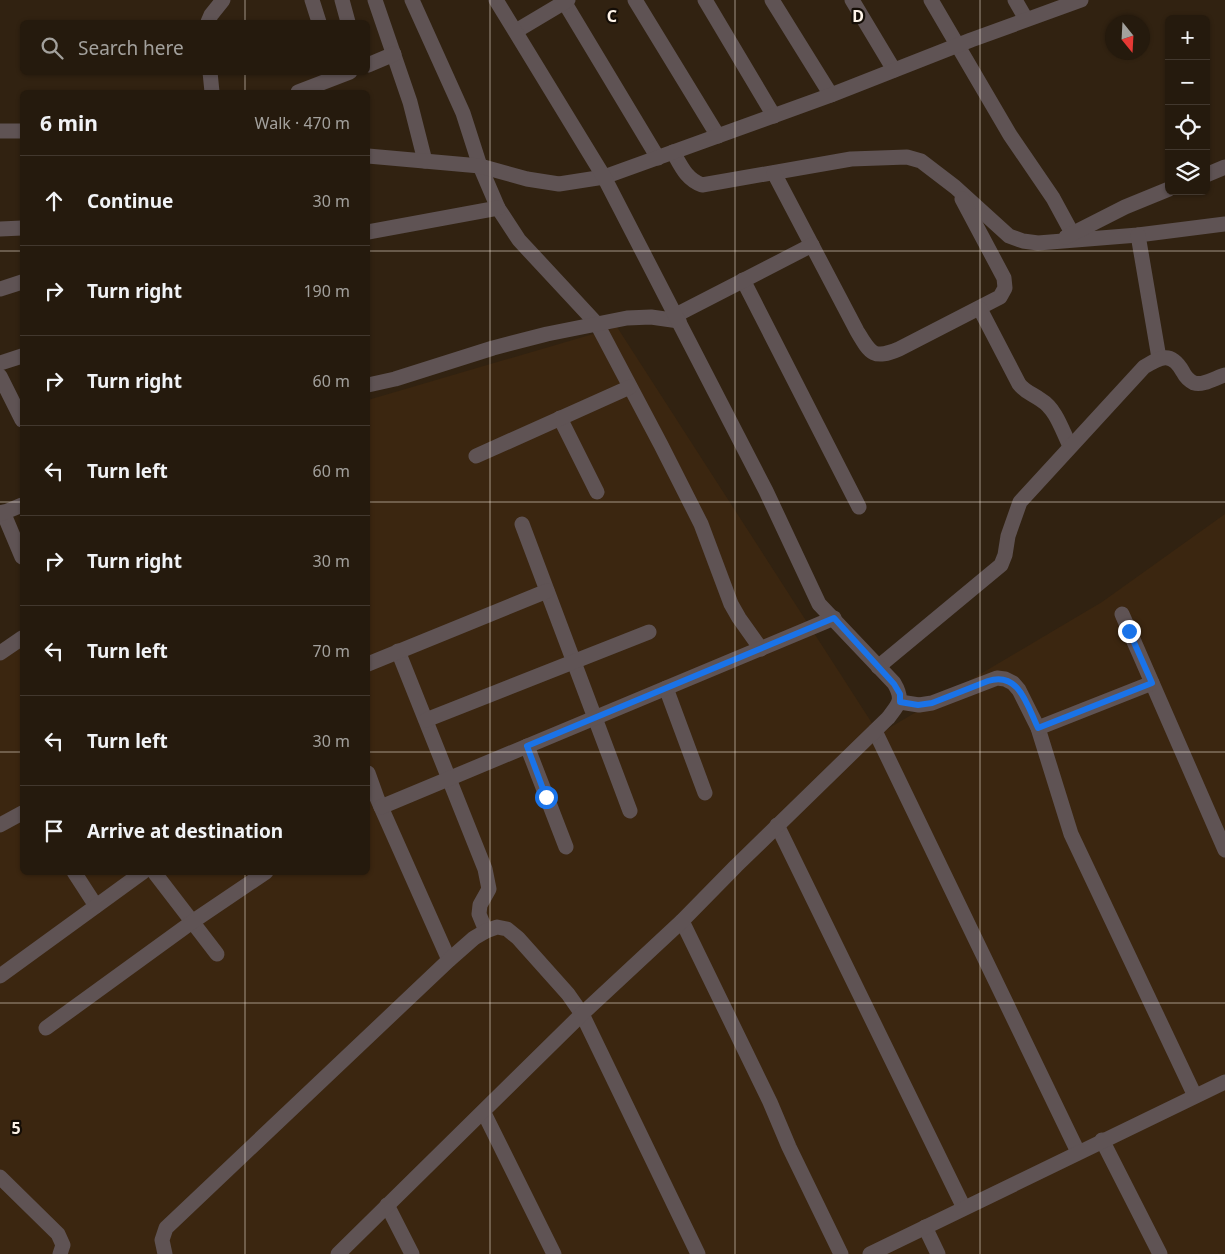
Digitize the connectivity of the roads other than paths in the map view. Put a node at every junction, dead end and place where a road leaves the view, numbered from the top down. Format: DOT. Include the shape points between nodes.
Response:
graph roads {
  1 [pos="223,0"];
  2 [pos="312,0"];
  3 [pos="342,0"];
  4 [pos="375,0"];
  5 [pos="412,0"];
  6 [pos="496,0"];
  7 [pos="635,0"];
  8 [pos="706,0"];
  9 [pos="772,0"];
  10 [pos="852,0"];
  11 [pos="931,0"];
  12 [pos="1015,0"];
  13 [pos="1081,0"];
  14 [pos="565,1"];
  15 [pos="1026,19"];
  16 [pos="209,20"];
  17 [pos="318,20"];
  18 [pos="347,20"];
  19 [pos="516,31"];
  20 [pos="958,45"];
  21 [pos="394,54"];
  22 [pos="370,64"];
  23 [pos="894,70"];
  24 [pos="210,75"];
  25 [pos="338,75"];
  26 [pos="212,90"];
  27 [pos="303,90"];
  28 [pos="831,95"];
  29 [pos="774,116"];
  30 [pos="0,131"];
  31 [pos="20,131"];
  32 [pos="718,136"];
  33 [pos="673,152"];
  34 [pos="370,156"];
  35 [pos="658,158"];
  36 [pos="425,161"];
  37 [pos="480,166"];
  38 [pos="1225,168"];
  39 [pos="774,173"];
  40 [pos="1210,174"];
  41 [pos="604,177"];
  42 [pos="955,187"];
  43 [pos="1165,191"];
  44 [pos="498,208"];
  45 [pos="1225,224"];
  46 [pos="20,228"];
  47 [pos="0,229"];
  48 [pos="370,232"];
  49 [pos="1138,235"];
  50 [pos="1066,237"];
  51 [pos="812,245"];
  52 [pos="743,280"];
  53 [pos="20,283"];
  54 [pos="0,289"];
  55 [pos="980,309"];
  56 [pos="677,318"];
  57 [pos="597,324"];
  58 [pos="20,357"];
  59 [pos="1159,358"];
  60 [pos="0,364"];
  61 [pos="1225,375"];
  62 [pos="0,376"];
  63 [pos="370,385"];
  64 [pos="630,387"];
  65 [pos="20,416"];
  66 [pos="560,418"];
  67 [pos="1070,446"];
  68 [pos="476,456"];
  69 [pos="597,492"];
  70 [pos="20,505"];
  71 [pos="859,507"];
  72 [pos="2,513"];
  73 [pos="522,524"];
  74 [pos="20,553"];
  75 [pos="547,591"];
  76 [pos="1122,614"];
  77 [pos="834,618"];
  78 [pos="649,632"];
  79 [pos="20,639"];
  80 [pos="761,649"];
  81 [pos="398,651"];
  82 [pos="0,653"];
  83 [pos="574,662"];
  84 [pos="370,663"];
  85 [pos="878,667"];
  86 [pos="1152,683"];
  87 [pos="666,688"];
  88 [pos="900,702"];
  89 [pos="594,718"];
  90 [pos="426,720"];
  91 [pos="1038,728"];
  92 [pos="875,731"];
  93 [pos="527,746"];
  94 [pos="450,779"];
  95 [pos="370,782"];
  96 [pos="705,794"];
  97 [pos="375,803"];
  98 [pos="630,811"];
  99 [pos="20,814"];
  100 [pos="0,825"];
  101 [pos="777,825"];
  102 [pos="566,847"];
  103 [pos="1225,850"];
  104 [pos="76,875"];
  105 [pos="138,875"];
  106 [pos="156,875"];
  107 [pos="262,875"];
  108 [pos="96,906"];
  109 [pos="682,921"];
  110 [pos="192,922"];
  111 [pos="486,931"];
  112 [pos="218,954"];
  113 [pos="449,960"];
  114 [pos="0,976"];
  115 [pos="582,1014"];
  116 [pos="46,1028"];
  117 [pos="1225,1082"];
  118 [pos="1195,1096"];
  119 [pos="484,1113"];
  120 [pos="1102,1140"];
  121 [pos="1078,1152"];
  122 [pos="0,1177"];
  123 [pos="387,1205"];
  124 [pos="964,1208"];
  125 [pos="925,1227"];
  126 [pos="60,1254"];
  127 [pos="165,1254"];
  128 [pos="338,1254"];
  129 [pos="412,1254"];
  130 [pos="554,1254"];
  131 [pos="698,1254"];
  132 [pos="841,1254"];
  133 [pos="870,1254"];
  134 [pos="938,1254"];
  135 [pos="1160,1254"];
  1 -- 16 [label="street"];
  2 -- 17 [label="street"];
  3 -- 18 [label="street"];
  4 -- 21 [label="street"];
  5 -- 37 [label="street" via="463,114"];
  6 -- 19 [label="street"];
  7 -- 32 [label="street"];
  8 -- 29 [label="street"];
  9 -- 28 [label="street"];
  10 -- 23 [label="street"];
  11 -- 20 [label="street"];
  12 -- 15 [label="street"];
  13 -- 15 [label="street"];
  14 -- 19 [label="street"];
  14 -- 35 [label="street"];
  15 -- 20 [label="street"];
  19 -- 41 [label="street"];
  20 -- 23 [label="street"];
  20 -- 50 [label="street" via="1010,135 1053,198"];
  21 -- 22 [label="street"];
  21 -- 36 [label="street"];
  23 -- 28 [label="street"];
  24 -- 26 [label="street"];
  25 -- 27 [label="street"];
  28 -- 29 [label="street"];
  29 -- 32 [label="street"];
  30 -- 31 [label="street"];
  32 -- 33 [label="street"];
  33 -- 35 [label="street"];
  33 -- 39 [label="street" via="686,176 702,185"];
  34 -- 36 [label="street"];
  35 -- 41 [label="street"];
  36 -- 37 [label="street"];
  37 -- 41 [label="street" via="559,184"];
  37 -- 44 [label="street"];
  38 -- 40 [label="street"];
  39 -- 42 [label="street" via="851,160 907,157 921,161"];
  39 -- 51 [label="street"];
  41 -- 56 [label="street"];
  42 -- 50 [label="street" via="1009,236 1038,243"];
  42 -- 55 [label="street" via="1004,278 1005,288 1000,297"];
  43 -- 50 [label="street"];
  44 -- 48 [label="street"];
  44 -- 57 [label="street" via="519,240"];
  45 -- 49 [label="street"];
  46 -- 47 [label="street"];
  49 -- 50 [label="street"];
  49 -- 59 [label="street"];
  51 -- 52 [label="street"];
  51 -- 55 [label="street" via="857,332 868,350 878,354 886,355"];
  52 -- 56 [label="street"];
  52 -- 71 [label="street"];
  53 -- 54 [label="street"];
  55 -- 67 [label="street" via="1018,384 1048,406"];
  56 -- 57 [label="street" via="626,318"];
  56 -- 77 [label="street" via="766,490 812,590"];
  57 -- 63 [label="street" via="493,348"];
  57 -- 64 [label="street"];
  58 -- 60 [label="street"];
  59 -- 61 [label="street" via="1176,361 1185,376 1194,383"];
  59 -- 67 [label="street" via="1144,367"];
  62 -- 65 [label="street"];
  64 -- 66 [label="street"];
  64 -- 80 [label="street" via="700,524 731,604"];
  66 -- 68 [label="street"];
  66 -- 69 [label="street"];
  67 -- 85 [label="street" via="1020,502 1001,565"];
  70 -- 72 [label="street"];
  72 -- 74 [label="street"];
  73 -- 75 [label="street"];
  75 -- 81 [label="street"];
  75 -- 83 [label="street"];
  76 -- 86 [label="street"];
  77 -- 80 [label="street"];
  77 -- 85 [label="street"];
  78 -- 83 [label="street"];
  79 -- 82 [label="street"];
  80 -- 87 [label="street"];
  81 -- 84 [label="street"];
  81 -- 90 [label="street"];
  83 -- 89 [label="street"];
  83 -- 90 [label="street"];
  85 -- 88 [label="street" via="894,684 900,694"];
  86 -- 91 [label="street"];
  86 -- 103 [label="street"];
  87 -- 89 [label="street"];
  87 -- 96 [label="street"];
  88 -- 91 [label="street" via="932,703 997,678 1005,679 1019,690"];
  88 -- 92 [label="street"];
  89 -- 93 [label="street"];
  89 -- 98 [label="street"];
  90 -- 94 [label="street"];
  91 -- 118 [label="street" via="1071,834"];
  92 -- 101 [label="street"];
  92 -- 121 [label="street"];
  93 -- 94 [label="street"];
  93 -- 102 [label="street"];
  94 -- 97 [label="street"];
  94 -- 111 [label="street" via="488,881 489,889 479,914"];
  95 -- 97 [label="street"];
  97 -- 113 [label="street"];
  99 -- 100 [label="street"];
  101 -- 109 [label="street"];
  101 -- 124 [label="street"];
  104 -- 108 [label="street"];
  105 -- 108 [label="street"];
  106 -- 110 [label="street"];
  107 -- 110 [label="street"];
  108 -- 114 [label="street"];
  109 -- 115 [label="street"];
  109 -- 132 [label="street"];
  110 -- 112 [label="street"];
  110 -- 116 [label="street"];
  111 -- 113 [label="street"];
  111 -- 115 [label="street" via="507,928 568,994"];
  113 -- 127 [label="street" via="166,1228 162,1240"];
  115 -- 119 [label="street"];
  115 -- 131 [label="street"];
  117 -- 118 [label="street"];
  118 -- 120 [label="street"];
  119 -- 123 [label="street"];
  119 -- 130 [label="street"];
  120 -- 121 [label="street"];
  120 -- 135 [label="street"];
  121 -- 124 [label="street"];
  122 -- 126 [label="street" via="58,1234 63,1245"];
  123 -- 128 [label="street"];
  123 -- 129 [label="street"];
  124 -- 125 [label="street"];
  125 -- 133 [label="street"];
  125 -- 134 [label="street"];
}
